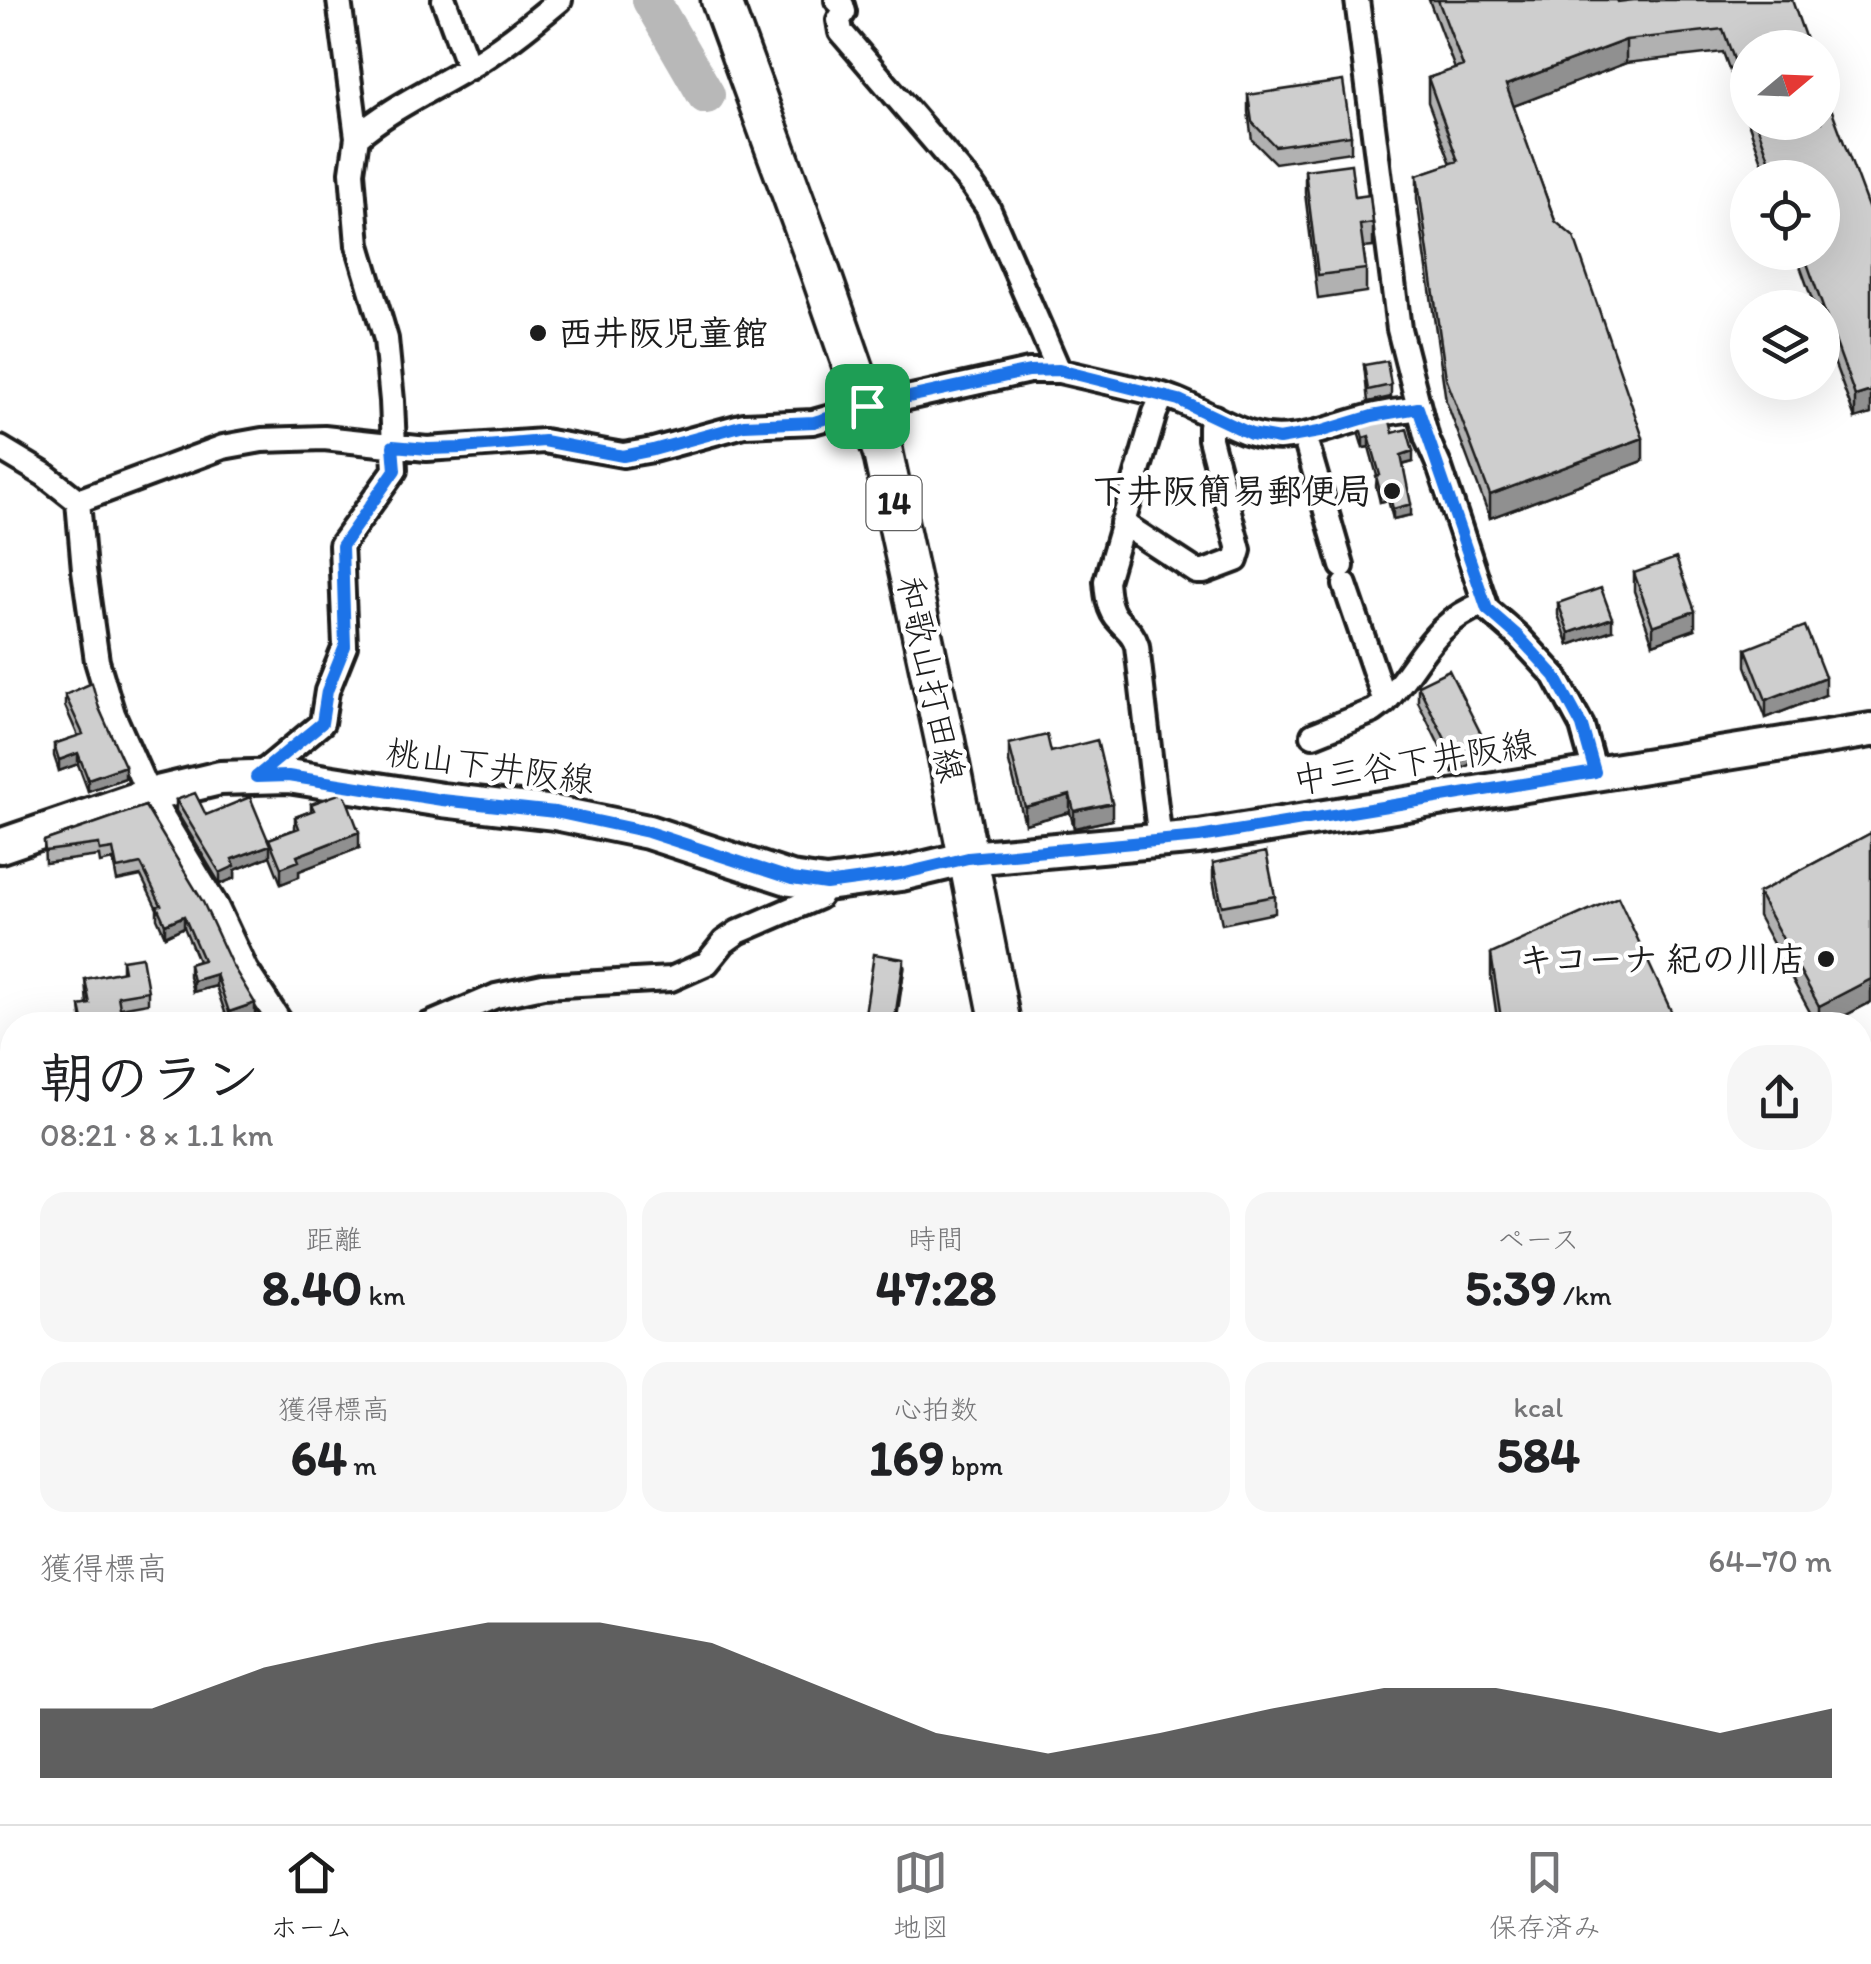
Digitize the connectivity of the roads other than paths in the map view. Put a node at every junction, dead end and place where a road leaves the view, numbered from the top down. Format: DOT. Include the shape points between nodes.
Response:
graph roads {
  1 [pos="339,0"];
  2 [pos="444,0"];
  3 [pos="560,0"];
  4 [pos="721,0"];
  5 [pos="837,0"];
  6 [pos="1357,0"];
  7 [pos="469,68"];
  8 [pos="357,137"];
  9 [pos="1059,370"];
  10 [pos="1163,396"];
  11 [pos="867,406"];
  12 [pos="1418,408"];
  13 [pos="1214,417"];
  14 [pos="1304,435"];
  15 [pos="393,446"];
  16 [pos="0,448"];
  17 [pos="78,501"];
  18 [pos="1122,523"];
  19 [pos="1486,603"];
  20 [pos="1385,702"];
  21 [pos="1871,730"];
  22 [pos="1313,735"];
  23 [pos="1595,772"];
  24 [pos="256,777"];
  25 [pos="149,795"];
  26 [pos="1160,841"];
  27 [pos="0,846"];
  28 [pos="968,858"];
  29 [pos="826,884"];
  30 [pos="273,1012"];
  31 [pos="458,1012"];
  32 [pos="998,1012"];
  1 -- 8 [label="street"];
  2 -- 7 [label="street"];
  3 -- 7 [label="street"];
  4 -- 11 [label="main road, 和歌山打田線 / 14"];
  5 -- 9 [label="street" via="844,12 842,32 988,208"];
  6 -- 12 [label="street" via="1398,329"];
  7 -- 8 [label="street"];
  8 -- 15 [label="street" via="352,172 358,244 386,339"];
  9 -- 10 [label="street"];
  9 -- 11 [label="street"];
  10 -- 13 [label="street"];
  10 -- 18 [label="street"];
  11 -- 15 [label="street" via="814,422 744,425 623,456 544,441"];
  11 -- 28 [label="main road, 和歌山打田線 / 14" via="888,472"];
  12 -- 14 [label="street"];
  12 -- 19 [label="street"];
  13 -- 14 [label="street" via="1251,434"];
  13 -- 18 [label="street" via="1210,439 1239,550 1236,560 1196,572"];
  14 -- 20 [label="street"];
  15 -- 17 [label="street" via="262,440 223,447"];
  15 -- 24 [label="street" via="395,470 342,546 345,646 322,723"];
  16 -- 17 [label="street"];
  17 -- 25 [label="street" via="97,661"];
  18 -- 26 [label="street" via="1107,592 1114,617 1137,646"];
  19 -- 20 [label="street" via="1460,613 1436,634"];
  19 -- 23 [label="street" via="1555,676 1582,726"];
  20 -- 22 [label="street"];
  21 -- 23 [label="main road, 中三谷下井阪線"];
  23 -- 26 [label="main road, 中三谷下井阪線"];
  24 -- 25 [label="main road, 桃山下井阪線"];
  24 -- 29 [label="main road, 桃山下井阪線" via="555,812"];
  25 -- 27 [label="main road, 桃山下井阪線"];
  25 -- 30 [label="street"];
  26 -- 28 [label="main road, 中三谷下井阪線"];
  28 -- 29 [label="main road, 桃山下井阪線"];
  28 -- 32 [label="main road, 和歌山打田線 / 14"];
  29 -- 31 [label="street" via="819,897 738,932 707,964 671,978 544,986"];
}
